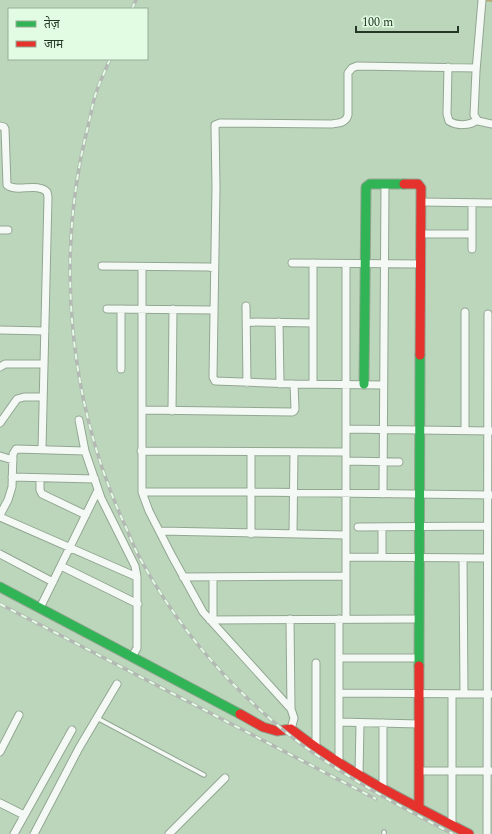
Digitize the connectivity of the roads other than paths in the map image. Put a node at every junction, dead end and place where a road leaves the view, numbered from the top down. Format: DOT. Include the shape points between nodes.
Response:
graph roads {
  1 [pos="482,2"];
  2 [pos="448,67"];
  3 [pos="476,68"];
  4 [pos="477,120"];
  5 [pos="492,124"];
  6 [pos="0,126"];
  7 [pos="385,184"];
  8 [pos="421,202"];
  9 [pos="472,203"];
  10 [pos="492,203"];
  11 [pos="0,230"];
  12 [pos="8,230"];
  13 [pos="421,234"];
  14 [pos="472,234"];
  15 [pos="472,248"];
  16 [pos="292,263"];
  17 [pos="312,263"];
  18 [pos="346,264"];
  19 [pos="366,264"];
  20 [pos="421,264"];
  21 [pos="384,265"];
  22 [pos="102,266"];
  23 [pos="142,267"];
  24 [pos="214,268"];
  25 [pos="246,306"];
  26 [pos="121,308"];
  27 [pos="141,308"];
  28 [pos="107,309"];
  29 [pos="173,309"];
  30 [pos="214,310"];
  31 [pos="464,312"];
  32 [pos="488,314"];
  33 [pos="247,322"];
  34 [pos="279,322"];
  35 [pos="312,322"];
  36 [pos="0,330"];
  37 [pos="45,331"];
  38 [pos="44,364"];
  39 [pos="0,367"];
  40 [pos="121,370"];
  41 [pos="247,383"];
  42 [pos="280,384"];
  43 [pos="294,384"];
  44 [pos="313,384"];
  45 [pos="347,384"];
  46 [pos="364,384"];
  47 [pos="383,384"];
  48 [pos="43,396"];
  49 [pos="142,410"];
  50 [pos="172,411"];
  51 [pos="1,419"];
  52 [pos="79,420"];
  53 [pos="346,429"];
  54 [pos="383,429"];
  55 [pos="420,430"];
  56 [pos="465,430"];
  57 [pos="490,431"];
  58 [pos="42,449"];
  59 [pos="85,450"];
  60 [pos="141,451"];
  61 [pos="251,452"];
  62 [pos="294,452"];
  63 [pos="346,452"];
  64 [pos="0,456"];
  65 [pos="13,460"];
  66 [pos="346,461"];
  67 [pos="383,462"];
  68 [pos="399,462"];
  69 [pos="12,477"];
  70 [pos="40,478"];
  71 [pos="94,479"];
  72 [pos="98,490"];
  73 [pos="142,492"];
  74 [pos="250,492"];
  75 [pos="293,492"];
  76 [pos="346,493"];
  77 [pos="383,494"];
  78 [pos="419,495"];
  79 [pos="490,495"];
  80 [pos="86,515"];
  81 [pos="0,516"];
  82 [pos="420,526"];
  83 [pos="487,526"];
  84 [pos="358,527"];
  85 [pos="382,527"];
  86 [pos="160,531"];
  87 [pos="251,534"];
  88 [pos="293,534"];
  89 [pos="345,535"];
  90 [pos="490,541"];
  91 [pos="70,548"];
  92 [pos="0,554"];
  93 [pos="346,557"];
  94 [pos="382,557"];
  95 [pos="420,557"];
  96 [pos="463,558"];
  97 [pos="487,558"];
  98 [pos="61,566"];
  99 [pos="346,576"];
  100 [pos="137,577"];
  101 [pos="183,577"];
  102 [pos="213,577"];
  103 [pos="490,577"];
  104 [pos="53,582"];
  105 [pos="0,587"];
  106 [pos="138,604"];
  107 [pos="490,604"];
  108 [pos="40,608"];
  109 [pos="290,619"];
  110 [pos="342,619"];
  111 [pos="419,619"];
  112 [pos="212,620"];
  113 [pos="490,635"];
  114 [pos="132,657"];
  115 [pos="339,658"];
  116 [pos="419,658"];
  117 [pos="316,664"];
  118 [pos="490,671"];
  119 [pos="117,684"];
  120 [pos="339,693"];
  121 [pos="419,694"];
  122 [pos="452,694"];
  123 [pos="464,694"];
  124 [pos="489,694"];
  125 [pos="291,709"];
  126 [pos="19,715"];
  127 [pos="97,718"];
  128 [pos="339,722"];
  129 [pos="360,723"];
  130 [pos="383,723"];
  131 [pos="419,724"];
  132 [pos="291,729"];
  133 [pos="72,730"];
  134 [pos="316,749"];
  135 [pos="0,752"];
  136 [pos="339,764"];
  137 [pos="419,771"];
  138 [pos="453,771"];
  139 [pos="490,771"];
  140 [pos="204,775"];
  141 [pos="359,776"];
  142 [pos="225,778"];
  143 [pos="383,789"];
  144 [pos="0,803"];
  145 [pos="418,808"];
  146 [pos="24,815"];
  147 [pos="452,825"];
  148 [pos="14,834"];
  149 [pos="34,834"];
  150 [pos="169,834"];
  151 [pos="469,834"];
  152 [pos="487,834"];
  1 -- 3 [label="street"];
  2 -- 3 [label="street"];
  2 -- 4 [label="street" via="449,121 465,124"];
  2 -- 24 [label="street" via="352,68 348,73 348,115 347,119 340,123 217,124"];
  3 -- 4 [label="street" via="474,115"];
  4 -- 5 [label="street"];
  6 -- 37 [label="street" via="5,129 6,185 42,189 47,192"];
  7 -- 8 [label="street" via="418,184 421,188"];
  7 -- 19 [label="street" via="366,186"];
  7 -- 21 [label="street"];
  8 -- 9 [label="street"];
  8 -- 13 [label="street"];
  9 -- 10 [label="street"];
  9 -- 14 [label="street"];
  11 -- 12 [label="street"];
  13 -- 14 [label="street"];
  13 -- 20 [label="street"];
  14 -- 15 [label="street"];
  16 -- 17 [label="street"];
  17 -- 18 [label="street"];
  17 -- 35 [label="street"];
  18 -- 19 [label="street"];
  18 -- 45 [label="street"];
  19 -- 21 [label="street"];
  19 -- 46 [label="street"];
  20 -- 21 [label="street"];
  20 -- 55 [label="street"];
  21 -- 47 [label="street"];
  22 -- 23 [label="street"];
  23 -- 24 [label="street"];
  23 -- 27 [label="street"];
  24 -- 30 [label="street"];
  25 -- 33 [label="street"];
  26 -- 27 [label="street"];
  26 -- 28 [label="street"];
  26 -- 40 [label="street"];
  27 -- 29 [label="street"];
  27 -- 49 [label="street"];
  29 -- 30 [label="street"];
  29 -- 50 [label="street"];
  30 -- 41 [label="street" via="214,379 216,382"];
  31 -- 56 [label="street"];
  32 -- 57 [label="street"];
  33 -- 34 [label="street"];
  33 -- 41 [label="street"];
  34 -- 35 [label="street"];
  34 -- 42 [label="street"];
  35 -- 44 [label="street"];
  36 -- 37 [label="street"];
  37 -- 38 [label="street"];
  38 -- 39 [label="street" via="5,364"];
  38 -- 48 [label="street"];
  41 -- 42 [label="street"];
  42 -- 43 [label="street"];
  43 -- 44 [label="street"];
  43 -- 50 [label="street" via="292,412"];
  44 -- 45 [label="street"];
  45 -- 46 [label="street"];
  45 -- 53 [label="street"];
  46 -- 47 [label="street"];
  47 -- 54 [label="street"];
  48 -- 51 [label="street" via="20,397"];
  48 -- 58 [label="street"];
  49 -- 50 [label="street"];
  49 -- 60 [label="street"];
  52 -- 59 [label="street"];
  53 -- 54 [label="street"];
  53 -- 63 [label="street"];
  54 -- 55 [label="street"];
  54 -- 67 [label="street"];
  55 -- 56 [label="street"];
  55 -- 78 [label="street"];
  56 -- 57 [label="street"];
  57 -- 79 [label="street"];
  58 -- 59 [label="street"];
  58 -- 65 [label="street" via="16,449 13,452"];
  59 -- 71 [label="street"];
  60 -- 61 [label="street"];
  60 -- 73 [label="street"];
  61 -- 62 [label="street"];
  61 -- 74 [label="street"];
  62 -- 63 [label="street"];
  62 -- 75 [label="street"];
  63 -- 66 [label="street"];
  64 -- 65 [label="street"];
  65 -- 69 [label="street"];
  66 -- 67 [label="street"];
  66 -- 76 [label="street"];
  67 -- 68 [label="street"];
  67 -- 77 [label="street"];
  69 -- 70 [label="street"];
  69 -- 81 [label="street" via="10,493"];
  70 -- 71 [label="street"];
  70 -- 80 [label="street" via="42,494"];
  71 -- 72 [label="street"];
  72 -- 80 [label="street"];
  72 -- 100 [label="street" via="135,566"];
  73 -- 74 [label="street"];
  73 -- 86 [label="street"];
  74 -- 75 [label="street"];
  74 -- 87 [label="street"];
  75 -- 76 [label="street"];
  75 -- 88 [label="street"];
  76 -- 77 [label="street"];
  76 -- 89 [label="street"];
  77 -- 78 [label="street"];
  78 -- 79 [label="street"];
  78 -- 82 [label="street"];
  79 -- 83 [label="street"];
  80 -- 91 [label="street"];
  81 -- 91 [label="street"];
  82 -- 83 [label="street"];
  82 -- 85 [label="street"];
  82 -- 95 [label="street"];
  83 -- 90 [label="street"];
  84 -- 85 [label="street"];
  85 -- 94 [label="street"];
  86 -- 87 [label="street"];
  86 -- 101 [label="street"];
  87 -- 88 [label="street"];
  88 -- 89 [label="street"];
  89 -- 93 [label="street"];
  90 -- 97 [label="street"];
  91 -- 98 [label="street"];
  91 -- 100 [label="street"];
  92 -- 104 [label="street"];
  93 -- 94 [label="street"];
  93 -- 99 [label="street"];
  94 -- 95 [label="street"];
  95 -- 96 [label="street"];
  95 -- 111 [label="street"];
  96 -- 97 [label="street"];
  96 -- 123 [label="street"];
  97 -- 103 [label="street"];
  98 -- 104 [label="street"];
  98 -- 106 [label="street"];
  99 -- 102 [label="street"];
  99 -- 110 [label="street"];
  100 -- 106 [label="street"];
  101 -- 102 [label="street"];
  101 -- 112 [label="street" via="203,612"];
  102 -- 112 [label="street"];
  103 -- 107 [label="street"];
  104 -- 108 [label="street"];
  105 -- 108 [label="street"];
  106 -- 114 [label="street" via="137,648"];
  107 -- 113 [label="street"];
  108 -- 114 [label="street"];
  109 -- 110 [label="street"];
  109 -- 112 [label="street"];
  109 -- 125 [label="street"];
  110 -- 111 [label="street"];
  110 -- 115 [label="street"];
  111 -- 116 [label="street"];
  112 -- 125 [label="street"];
  113 -- 118 [label="street"];
  114 -- 132 [label="street" via="271,730"];
  115 -- 116 [label="street"];
  115 -- 120 [label="street"];
  116 -- 121 [label="street"];
  117 -- 134 [label="street"];
  118 -- 124 [label="street"];
  119 -- 127 [label="street"];
  120 -- 121 [label="street"];
  120 -- 128 [label="street"];
  121 -- 122 [label="street"];
  121 -- 131 [label="street"];
  122 -- 123 [label="street"];
  122 -- 138 [label="street"];
  123 -- 124 [label="street"];
  124 -- 139 [label="street"];
  125 -- 132 [label="street" via="294,718"];
  126 -- 135 [label="street"];
  127 -- 140 [label="lane"];
  127 -- 149 [label="street"];
  128 -- 129 [label="street"];
  128 -- 136 [label="street"];
  129 -- 130 [label="street"];
  129 -- 141 [label="street"];
  130 -- 131 [label="street"];
  130 -- 143 [label="street"];
  131 -- 137 [label="street"];
  132 -- 134 [label="street"];
  133 -- 146 [label="street"];
  134 -- 136 [label="street"];
  136 -- 141 [label="street"];
  137 -- 138 [label="street"];
  137 -- 145 [label="street"];
  138 -- 139 [label="street"];
  138 -- 147 [label="street"];
  139 -- 152 [label="street"];
  141 -- 143 [label="street"];
  142 -- 150 [label="street"];
  143 -- 145 [label="street"];
  144 -- 146 [label="street"];
  145 -- 147 [label="street"];
  146 -- 148 [label="street"];
  147 -- 151 [label="street"];
}
